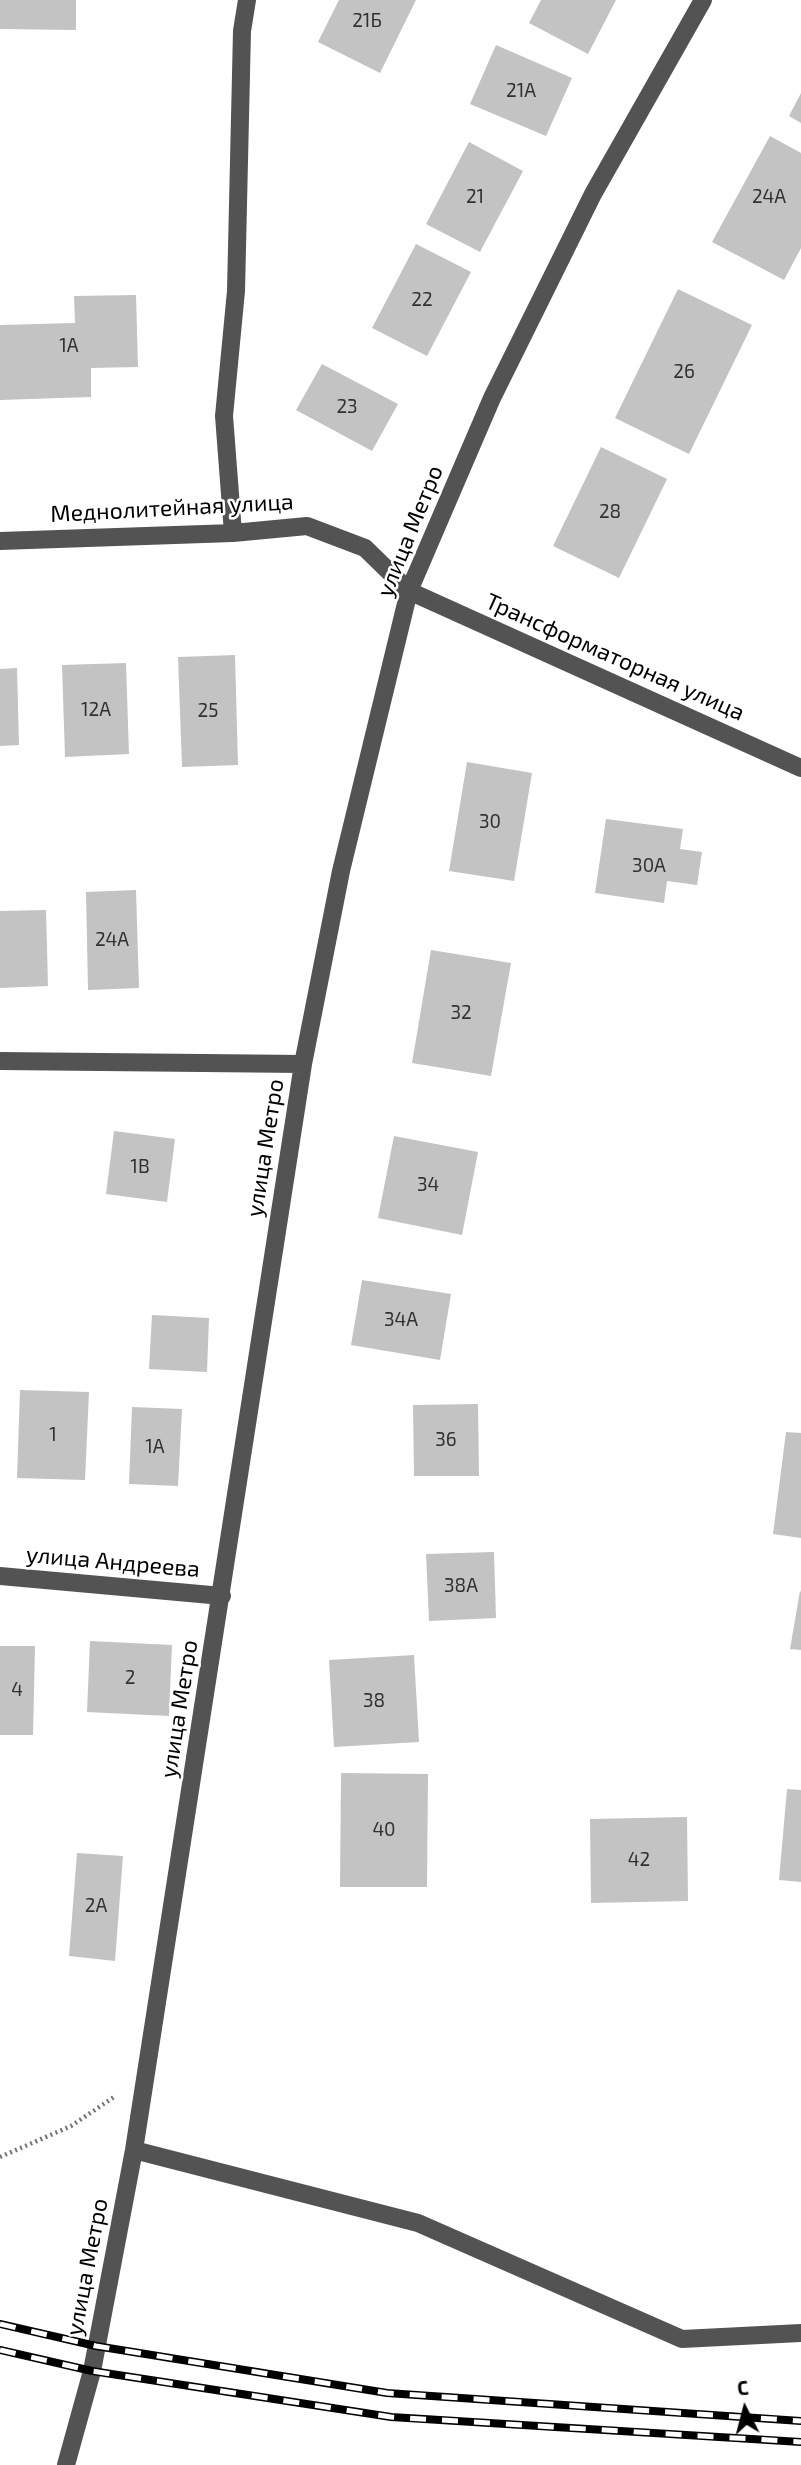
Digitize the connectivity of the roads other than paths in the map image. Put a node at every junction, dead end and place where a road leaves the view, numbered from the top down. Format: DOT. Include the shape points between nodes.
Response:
graph roads {
  1 [pos="247,0"];
  2 [pos="703,0"];
  3 [pos="233,533"];
  4 [pos="0,541"];
  5 [pos="409,591"];
  6 [pos="801,768"];
  7 [pos="0,1061"];
  8 [pos="303,1063"];
  9 [pos="0,1576"];
  10 [pos="222,1596"];
  11 [pos="134,2150"];
  12 [pos="801,2333"];
  13 [pos="66,2465"];
  1 -- 3 [label="street" via="242,31 236,291 224,416"];
  2 -- 5 [label="street, улица Метро" via="593,194 503,374"];
  3 -- 4 [label="street, Меднолитейная улица"];
  3 -- 5 [label="street, Меднолитейная улица" via="307,526 365,548"];
  5 -- 6 [label="street, Трансформаторная улица"];
  5 -- 8 [label="street, улица Метро" via="341,871"];
  7 -- 8 [label="street"];
  8 -- 10 [label="street, улица Метро"];
  9 -- 10 [label="street, улица Андреева"];
  10 -- 11 [label="street, улица Метро"];
  11 -- 12 [label="street" via="418,2223 682,2339"];
  11 -- 13 [label="street, улица Метро" via="92,2371"];
}
